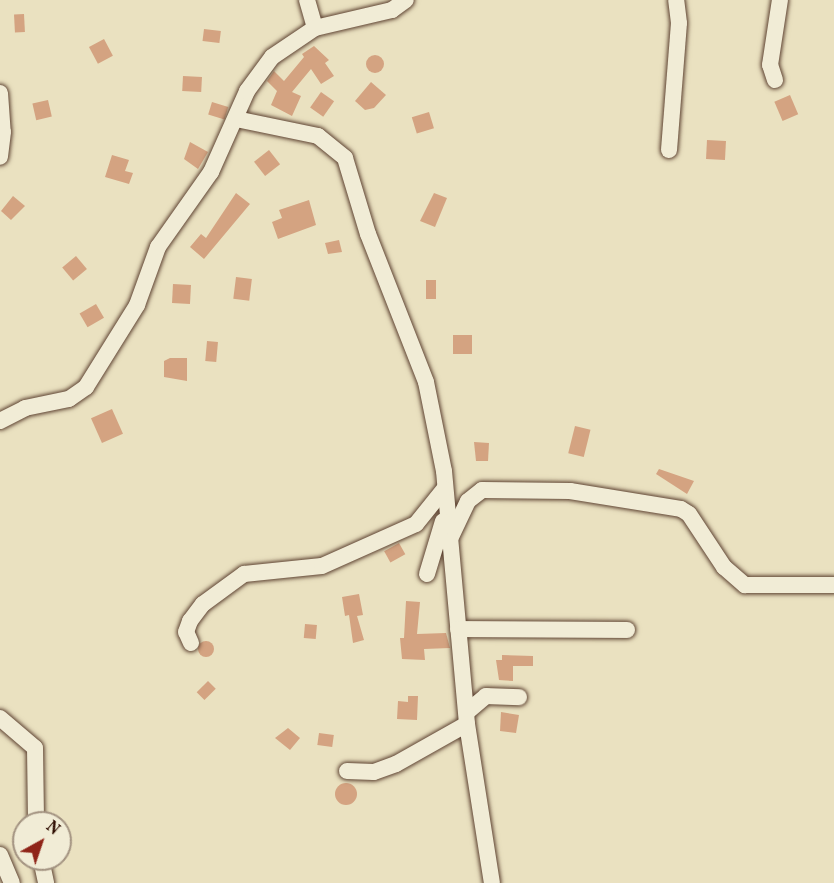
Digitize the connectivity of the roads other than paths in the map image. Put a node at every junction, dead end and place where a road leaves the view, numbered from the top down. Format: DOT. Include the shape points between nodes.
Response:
graph roads {
  1 [pos="307,0"];
  2 [pos="406,0"];
  3 [pos="676,0"];
  4 [pos="780,0"];
  5 [pos="315,28"];
  6 [pos="775,80"];
  7 [pos="0,93"];
  8 [pos="236,119"];
  9 [pos="669,150"];
  10 [pos="0,157"];
  11 [pos="0,421"];
  12 [pos="444,489"];
  13 [pos="446,514"];
  14 [pos="449,541"];
  15 [pos="427,574"];
  16 [pos="834,585"];
  17 [pos="458,629"];
  18 [pos="627,630"];
  19 [pos="191,643"];
  20 [pos="519,697"];
  21 [pos="0,718"];
  22 [pos="467,718"];
  23 [pos="347,771"];
  24 [pos="36,811"];
  25 [pos="0,855"];
  26 [pos="12,883"];
  27 [pos="492,883"];
  1 -- 5 [label="street"];
  2 -- 5 [label="street" via="392,10"];
  3 -- 9 [label="street" via="679,23"];
  4 -- 6 [label="street" via="770,65"];
  5 -- 8 [label="street" via="284,46 266,63 247,90"];
  7 -- 10 [label="street"];
  8 -- 11 [label="street" via="211,172 158,247 137,305 86,387 69,399 25,408"];
  8 -- 12 [label="street" via="318,136 345,158 368,234 426,382"];
  12 -- 13 [label="street"];
  12 -- 19 [label="street" via="416,524 321,566 244,573 196,612 186,632"];
  13 -- 14 [label="street"];
  13 -- 15 [label="street"];
  14 -- 16 [label="street" via="468,501 482,490 570,491 681,509 689,514 724,567 745,585"];
  14 -- 17 [label="street"];
  17 -- 18 [label="street"];
  17 -- 22 [label="street"];
  20 -- 22 [label="street" via="486,696"];
  21 -- 24 [label="street" via="34,748"];
  22 -- 23 [label="street" via="396,764 374,772"];
  22 -- 27 [label="street"];
  25 -- 26 [label="street"];
}
